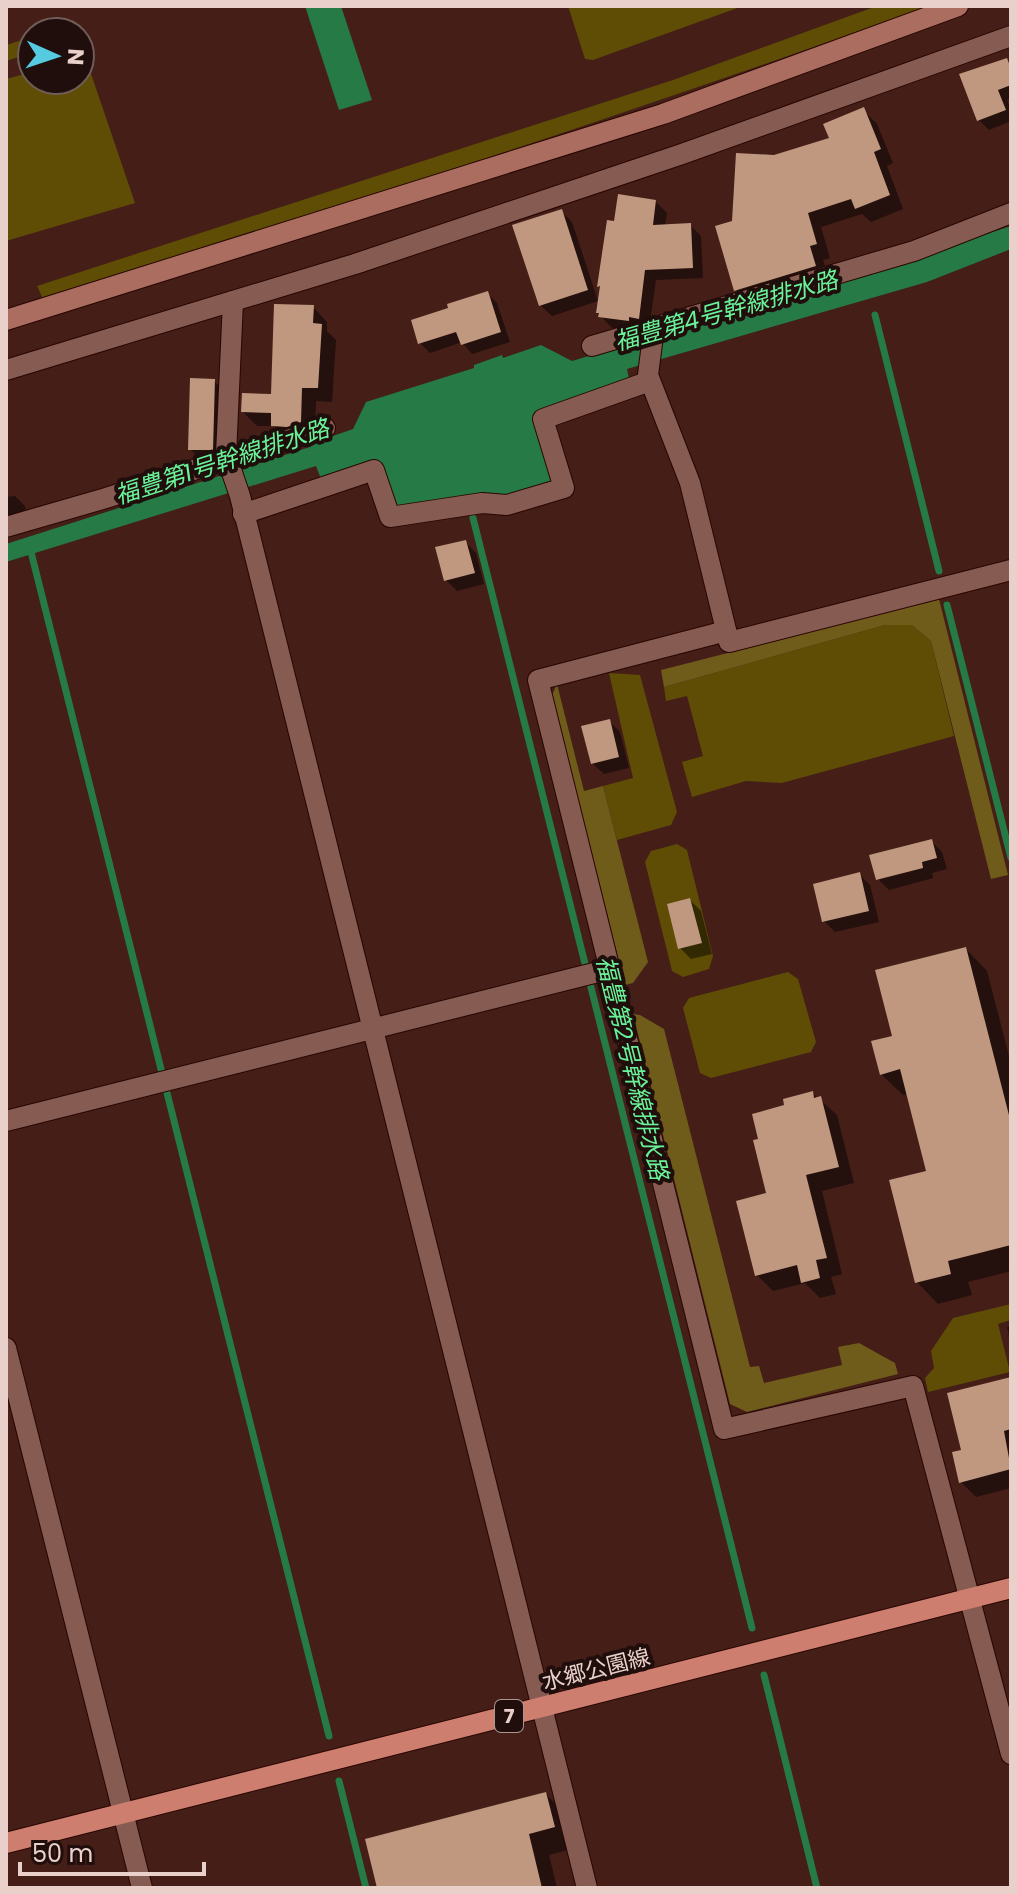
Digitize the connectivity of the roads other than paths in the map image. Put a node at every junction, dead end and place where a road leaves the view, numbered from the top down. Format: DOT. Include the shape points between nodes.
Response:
graph roads {
  1 [pos="958,6"];
  2 [pos="1011,36"];
  3 [pos="1011,213"];
  4 [pos="233,301"];
  5 [pos="6,320"];
  6 [pos="654,329"];
  7 [pos="592,346"];
  8 [pos="6,370"];
  9 [pos="649,378"];
  10 [pos="325,428"];
  11 [pos="229,462"];
  12 [pos="242,505"];
  13 [pos="6,527"];
  14 [pos="1011,570"];
  15 [pos="726,631"];
  16 [pos="606,970"];
  17 [pos="374,1029"];
  18 [pos="6,1121"];
  19 [pos="6,1348"];
  20 [pos="1011,1588"];
  21 [pos="971,1598"];
  22 [pos="542,1707"];
  23 [pos="1011,1754"];
  24 [pos="124,1813"];
  25 [pos="6,1843"];
  26 [pos="142,1888"];
  27 [pos="587,1888"];
  1 -- 5 [label="street" via="663,114"];
  2 -- 4 [label="street" via="668,159"];
  3 -- 6 [label="street" via="914,251"];
  4 -- 8 [label="street"];
  4 -- 11 [label="street"];
  6 -- 7 [label="street"];
  6 -- 9 [label="street"];
  9 -- 12 [label="street" via="543,419 564,488 507,505 482,503 390,517 374,470"];
  9 -- 15 [label="street" via="690,483"];
  10 -- 11 [label="street"];
  11 -- 12 [label="street"];
  11 -- 13 [label="street"];
  12 -- 17 [label="street"];
  14 -- 15 [label="street" via="729,642"];
  15 -- 16 [label="street" via="538,680"];
  16 -- 17 [label="street"];
  16 -- 21 [label="street" via="724,1429 913,1386"];
  17 -- 18 [label="street"];
  17 -- 22 [label="street"];
  19 -- 24 [label="street"];
  20 -- 21 [label="main road, 水郷公園線 / 7"];
  21 -- 22 [label="main road, 水郷公園線 / 7"];
  21 -- 23 [label="street"];
  22 -- 24 [label="main road, 水郷公園線 / 7"];
  22 -- 27 [label="street"];
  24 -- 25 [label="main road, 水郷公園線 / 7"];
  24 -- 26 [label="street"];
}
